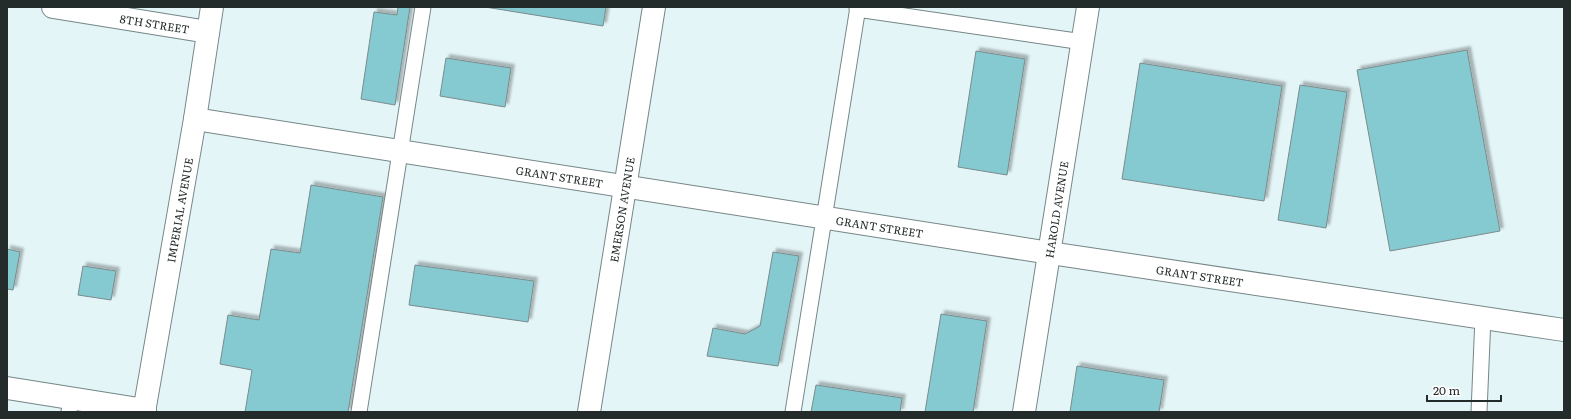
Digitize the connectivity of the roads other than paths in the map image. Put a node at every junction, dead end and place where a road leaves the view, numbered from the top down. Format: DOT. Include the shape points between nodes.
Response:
graph roads {
  1 [pos="53,7"];
  2 [pos="212,7"];
  3 [pos="423,7"];
  4 [pos="654,7"];
  5 [pos="1088,7"];
  6 [pos="858,8"];
  7 [pos="143,14"];
  8 [pos="208,32"];
  9 [pos="1083,42"];
  10 [pos="195,119"];
  11 [pos="400,151"];
  12 [pos="625,187"];
  13 [pos="824,218"];
  14 [pos="1050,253"];
  15 [pos="1483,316"];
  16 [pos="1564,330"];
  17 [pos="7,388"];
  18 [pos="70,405"];
  19 [pos="145,411"];
  20 [pos="359,412"];
  21 [pos="589,412"];
  22 [pos="793,412"];
  23 [pos="1024,412"];
  24 [pos="1479,412"];
  1 -- 7 [label="main road, 8TH STREET"];
  2 -- 8 [label="main road, IMPERIAL AVENUE"];
  3 -- 11 [label="lane"];
  4 -- 12 [label="main road, EMERSON AVENUE"];
  5 -- 9 [label="main road, HAROLD AVENUE"];
  6 -- 9 [label="lane"];
  6 -- 13 [label="lane"];
  7 -- 8 [label="main road, 8TH STREET"];
  8 -- 10 [label="main road, IMPERIAL AVENUE"];
  9 -- 14 [label="main road, HAROLD AVENUE"];
  10 -- 11 [label="main road, GRANT STREET"];
  10 -- 19 [label="main road, IMPERIAL AVENUE"];
  11 -- 12 [label="main road, GRANT STREET"];
  11 -- 20 [label="lane"];
  12 -- 13 [label="main road, GRANT STREET"];
  12 -- 21 [label="main road, EMERSON AVENUE"];
  13 -- 14 [label="main road, GRANT STREET"];
  13 -- 22 [label="lane"];
  14 -- 15 [label="main road, GRANT STREET"];
  14 -- 23 [label="main road, HAROLD AVENUE"];
  15 -- 16 [label="main road, GRANT STREET"];
  15 -- 24 [label="lane"];
  17 -- 18 [label="main road"];
  18 -- 19 [label="main road"];
}
